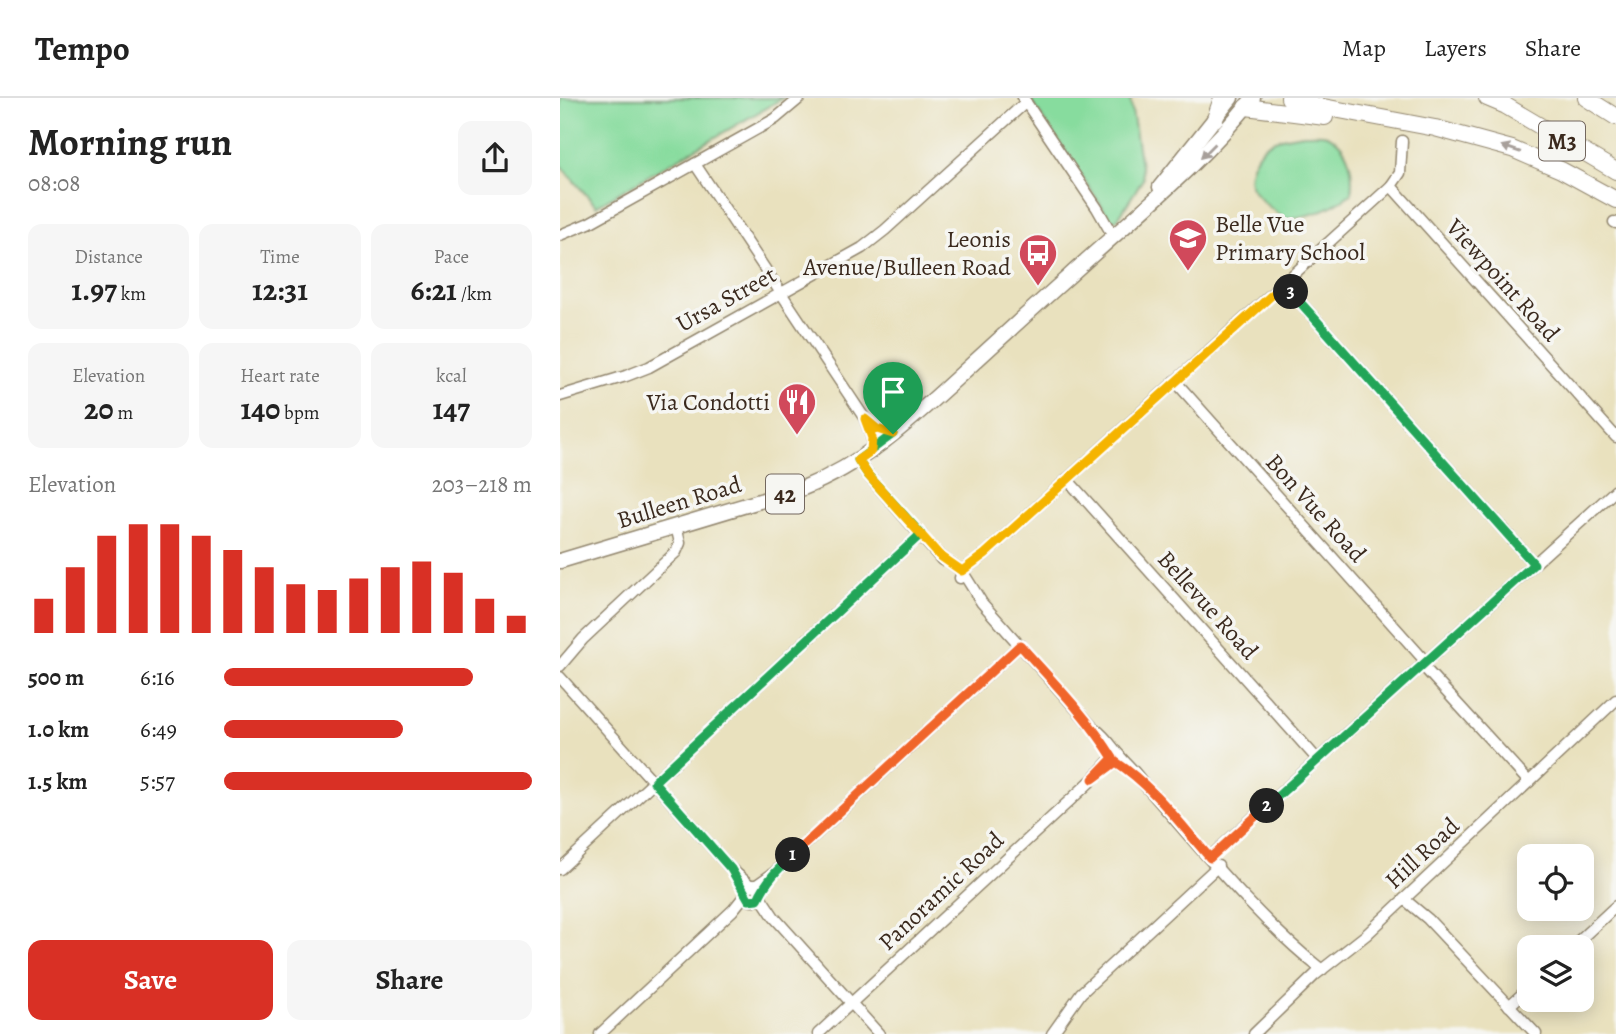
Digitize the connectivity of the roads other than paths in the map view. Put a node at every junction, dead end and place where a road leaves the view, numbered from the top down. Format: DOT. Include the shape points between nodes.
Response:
graph roads {
  1 [pos="800,98"];
  2 [pos="1222,98"];
  3 [pos="1231,98"];
  4 [pos="1289,98"];
  5 [pos="1487,98"];
  6 [pos="1586,98"];
  7 [pos="1024,100"];
  8 [pos="1250,103"];
  9 [pos="1506,106"];
  10 [pos="1616,117"];
  11 [pos="1214,120"];
  12 [pos="1435,128"];
  13 [pos="1402,141"];
  14 [pos="695,164"];
  15 [pos="1616,171"];
  16 [pos="1616,179"];
  17 [pos="1391,186"];
  18 [pos="1616,200"];
  19 [pos="1133,218"];
  20 [pos="1115,234"];
  21 [pos="560,235"];
  22 [pos="1284,284"];
  23 [pos="780,292"];
  24 [pos="1175,381"];
  25 [pos="560,396"];
  26 [pos="865,419"];
  27 [pos="893,434"];
  28 [pos="1616,437"];
  29 [pos="871,451"];
  30 [pos="858,460"];
  31 [pos="1067,479"];
  32 [pos="1616,489"];
  33 [pos="677,526"];
  34 [pos="921,534"];
  35 [pos="560,561"];
  36 [pos="1534,564"];
  37 [pos="963,575"];
  38 [pos="583,639"];
  39 [pos="1020,645"];
  40 [pos="560,656"];
  41 [pos="1424,663"];
  42 [pos="560,666"];
  43 [pos="560,677"];
  44 [pos="1616,700"];
  45 [pos="1116,758"];
  46 [pos="1318,760"];
  47 [pos="654,782"];
  48 [pos="1529,782"];
  49 [pos="1214,862"];
  50 [pos="560,869"];
  51 [pos="752,893"];
  52 [pos="1407,896"];
  53 [pos="1616,906"];
  54 [pos="1585,935"];
  55 [pos="1318,972"];
  56 [pos="1517,999"];
  57 [pos="851,1003"];
  58 [pos="1509,1006"];
  59 [pos="1261,1031"];
  60 [pos="600,1034"];
  61 [pos="818,1034"];
  62 [pos="879,1034"];
  63 [pos="1052,1034"];
  64 [pos="1536,1034"];
  1 -- 14 [label="street" via="775,119"];
  2 -- 11 [label="highway"];
  3 -- 11 [label="main road, Bulleen Road / 42"];
  4 -- 12 [label="highway"];
  5 -- 9 [label="highway, M3"];
  6 -- 10 [label="highway, M3"];
  7 -- 20 [label="street"];
  7 -- 23 [label="street, Ursa Street" via="872,241"];
  8 -- 12 [label="highway"];
  8 -- 19 [label="main road, Bulleen Road / 42, one-way" via="1205,154"];
  9 -- 15 [label="highway, M3"];
  9 -- 16 [label="highway, M3"];
  11 -- 19 [label="main road, Bulleen Road / 42"];
  18 -- 12 [label="highway, one-way" via="1512,149"];
  13 -- 17 [label="street" via="1400,173"];
  14 -- 21 [label="street"];
  14 -- 23 [label="street"];
  17 -- 22 [label="street"];
  17 -- 28 [label="street, Viewpoint Road"];
  19 -- 20 [label="main road, Bulleen Road / 42"];
  20 -- 27 [label="main road, Bulleen Road / 42"];
  22 -- 24 [label="street"];
  22 -- 36 [label="street"];
  23 -- 25 [label="street, Ursa Street" via="649,367"];
  23 -- 26 [label="street"];
  24 -- 31 [label="street"];
  24 -- 41 [label="street, Bon Vue Road"];
  26 -- 27 [label="street"];
  26 -- 29 [label="street"];
  27 -- 29 [label="main road, Bulleen Road / 42"];
  29 -- 30 [label="main road, Bulleen Road / 42"];
  30 -- 33 [label="main road, Bulleen Road / 42" via="803,488"];
  30 -- 34 [label="street"];
  31 -- 37 [label="street"];
  31 -- 46 [label="street, Bellevue Road"];
  32 -- 36 [label="street"];
  33 -- 35 [label="main road, Bulleen Road / 42"];
  33 -- 38 [label="street" via="680,543 676,552"];
  34 -- 37 [label="street"];
  34 -- 47 [label="street"];
  36 -- 41 [label="street"];
  37 -- 39 [label="street"];
  38 -- 40 [label="street"];
  38 -- 42 [label="street"];
  39 -- 45 [label="street" via="1108,740"];
  39 -- 51 [label="street"];
  41 -- 46 [label="street"];
  41 -- 48 [label="street, Bon Vue Road"];
  43 -- 47 [label="street"];
  44 -- 48 [label="street, Hill Road"];
  45 -- 49 [label="street" via="1132,766"];
  45 -- 57 [label="street, Panoramic Road"];
  46 -- 49 [label="street"];
  47 -- 50 [label="street"];
  47 -- 51 [label="street"];
  48 -- 52 [label="street, Hill Road"];
  49 -- 55 [label="street"];
  49 -- 63 [label="street" via="1081,993"];
  51 -- 57 [label="street"];
  51 -- 60 [label="street"];
  52 -- 55 [label="street, Hill Road"];
  52 -- 58 [label="street"];
  53 -- 54 [label="street"];
  55 -- 59 [label="street, Hill Road"];
  56 -- 58 [label="street"];
  57 -- 61 [label="street, Panoramic Road"];
  57 -- 62 [label="street"];
  58 -- 64 [label="street"];
}
